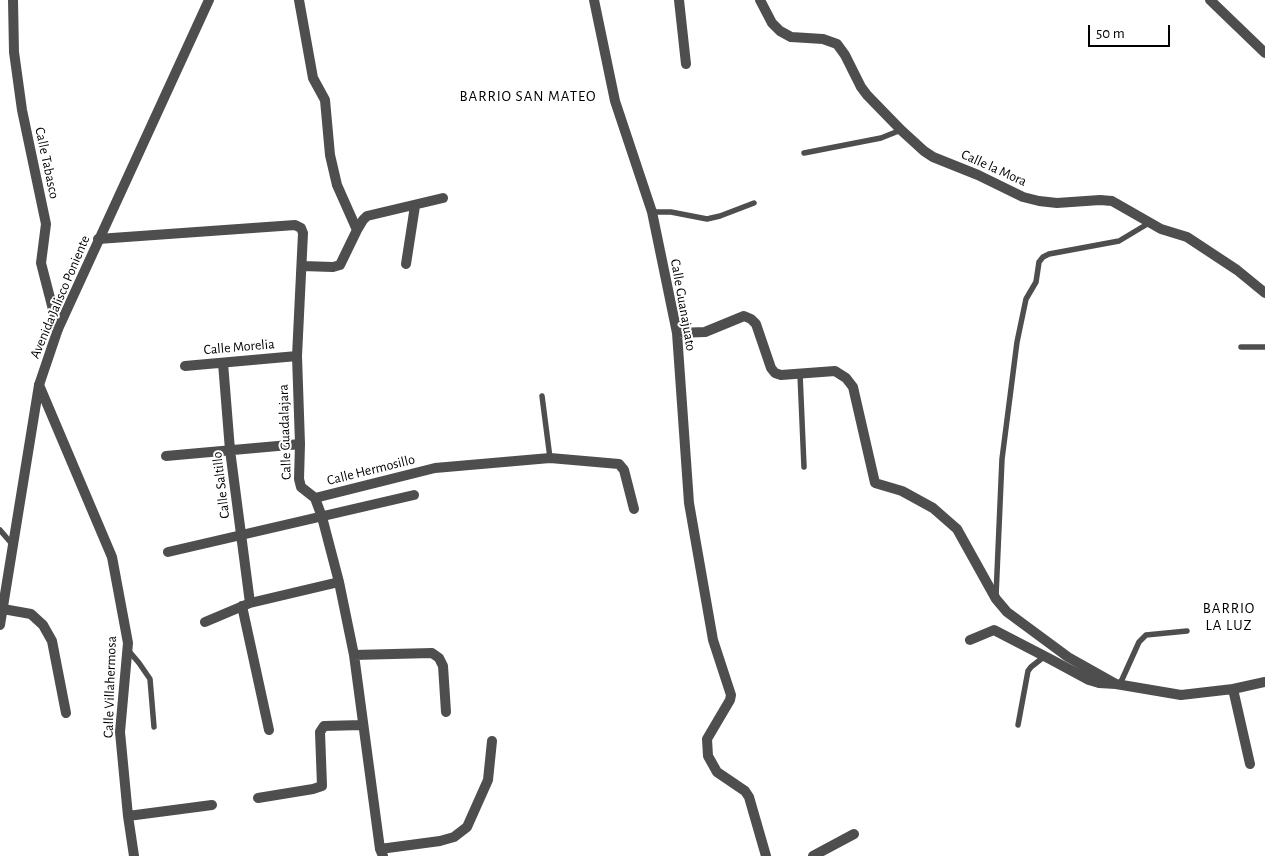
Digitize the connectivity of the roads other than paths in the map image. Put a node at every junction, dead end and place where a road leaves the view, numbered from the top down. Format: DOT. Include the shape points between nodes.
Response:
graph roads {
  1 [pos="13,0"];
  2 [pos="209,0"];
  3 [pos="299,0"];
  4 [pos="594,0"];
  5 [pos="679,0"];
  6 [pos="760,0"];
  7 [pos="1210,0"];
  8 [pos="1265,53"];
  9 [pos="686,64"];
  10 [pos="900,130"];
  11 [pos="804,153"];
  12 [pos="443,198"];
  13 [pos="754,203"];
  14 [pos="415,206"];
  15 [pos="652,212"];
  16 [pos="1149,223"];
  17 [pos="357,230"];
  18 [pos="98,239"];
  19 [pos="406,264"];
  20 [pos="302,266"];
  21 [pos="1265,293"];
  22 [pos="58,329"];
  23 [pos="677,333"];
  24 [pos="1241,347"];
  25 [pos="1265,348"];
  26 [pos="297,356"];
  27 [pos="224,363"];
  28 [pos="185,366"];
  29 [pos="800,374"];
  30 [pos="39,384"];
  31 [pos="542,396"];
  32 [pos="300,444"];
  33 [pos="230,450"];
  34 [pos="166,456"];
  35 [pos="550,458"];
  36 [pos="804,467"];
  37 [pos="414,495"];
  38 [pos="314,498"];
  39 [pos="634,509"];
  40 [pos="322,517"];
  41 [pos="0,530"];
  42 [pos="241,536"];
  43 [pos="12,544"];
  44 [pos="168,552"];
  45 [pos="339,582"];
  46 [pos="996,599"];
  47 [pos="246,604"];
  48 [pos="3,609"];
  49 [pos="205,622"];
  50 [pos="0,625"];
  51 [pos="1187,631"];
  52 [pos="970,640"];
  53 [pos="128,650"];
  54 [pos="354,655"];
  55 [pos="1045,656"];
  56 [pos="1265,682"];
  57 [pos="1118,684"];
  58 [pos="1233,689"];
  59 [pos="446,712"];
  60 [pos="66,713"];
  61 [pos="362,725"];
  62 [pos="1018,725"];
  63 [pos="154,727"];
  64 [pos="269,730"];
  65 [pos="492,741"];
  66 [pos="1250,764"];
  67 [pos="258,798"];
  68 [pos="212,805"];
  69 [pos="128,816"];
  70 [pos="854,834"];
  71 [pos="381,853"];
  72 [pos="134,856"];
  73 [pos="766,856"];
  74 [pos="813,856"];
  1 -- 22 [label="street, Calle Tabasco" via="14,52 22,110 46,224 41,263"];
  2 -- 18 [label="street, Avenida Jalisco Poniente"];
  3 -- 17 [label="street" via="314,78 325,100 330,155 337,185"];
  4 -- 15 [label="street, Calle Guanajuato" via="615,101"];
  5 -- 9 [label="street"];
  6 -- 10 [label="street, Calle la Mora" via="772,23 790,37 823,39 837,44 861,87"];
  7 -- 8 [label="street"];
  10 -- 11 [label="lane" via="881,138"];
  10 -- 16 [label="street, Calle la Mora" via="933,157 1023,197 1057,203 1112,201"];
  12 -- 14 [label="street"];
  13 -- 15 [label="lane" via="707,218"];
  14 -- 17 [label="street" via="368,216"];
  14 -- 19 [label="street"];
  15 -- 23 [label="street, Calle Guanajuato"];
  16 -- 21 [label="street, Calle la Mora" via="1187,237"];
  16 -- 46 [label="lane" via="1119,241 1049,254 1040,262 1036,282 1026,299 1017,342 1003,450"];
  17 -- 20 [label="street" via="340,265"];
  18 -- 20 [label="street, Calle Guadalajara" via="295,225 304,233"];
  18 -- 22 [label="street, Avenida Jalisco Poniente"];
  20 -- 26 [label="street, Calle Guadalajara"];
  22 -- 30 [label="street, Avenida Jalisco Poniente"];
  23 -- 29 [label="street" via="705,332 744,316 751,318 771,368 781,375"];
  23 -- 73 [label="street, Calle Guanajuato" via="689,503 713,640 731,695 707,739 708,756 718,772 749,797"];
  24 -- 25 [label="lane"];
  26 -- 27 [label="street, Calle Morelia"];
  26 -- 32 [label="street, Calle Guadalajara"];
  27 -- 28 [label="street, Calle Morelia"];
  27 -- 33 [label="street, Calle Saltillo"];
  29 -- 36 [label="lane"];
  29 -- 46 [label="street" via="835,371 846,378 853,387 873,480 933,508 957,529"];
  30 -- 43 [label="street, Avenida Jalisco Poniente"];
  30 -- 53 [label="street, Calle Villahermosa" via="112,557"];
  31 -- 35 [label="lane"];
  32 -- 33 [label="street"];
  32 -- 38 [label="street, Calle Guadalajara" via="301,487"];
  33 -- 34 [label="street"];
  33 -- 42 [label="street, Calle Saltillo"];
  35 -- 38 [label="street, Calle Hermosillo" via="435,468"];
  35 -- 39 [label="street, Calle Hermosillo" via="619,464 624,470"];
  37 -- 40 [label="street"];
  38 -- 40 [label="street, Calle Guadalajara"];
  40 -- 42 [label="street"];
  40 -- 45 [label="street, Calle Guadalajara"];
  41 -- 43 [label="lane"];
  42 -- 44 [label="street"];
  42 -- 47 [label="street, Calle Saltillo"];
  43 -- 48 [label="street, Avenida Jalisco Poniente"];
  45 -- 47 [label="street"];
  45 -- 54 [label="street, Calle Guadalajara"];
  46 -- 57 [label="street" via="1007,612 1068,657"];
  47 -- 49 [label="street"];
  47 -- 64 [label="street, Calle Saltillo"];
  48 -- 50 [label="street, Avenida Jalisco Poniente"];
  48 -- 60 [label="street" via="31,614 43,625 52,641"];
  51 -- 57 [label="lane" via="1146,635"];
  52 -- 55 [label="street" via="994,630"];
  53 -- 63 [label="lane" via="150,679"];
  53 -- 69 [label="street, Calle Villahermosa" via="120,732"];
  54 -- 59 [label="street" via="432,653 443,666"];
  54 -- 61 [label="street, Calle Guadalajara"];
  55 -- 57 [label="street" via="1089,680"];
  55 -- 62 [label="lane" via="1028,671"];
  56 -- 58 [label="street"];
  57 -- 58 [label="street" via="1181,695"];
  58 -- 66 [label="street"];
  61 -- 67 [label="street" via="324,726 320,732 322,786"];
  61 -- 71 [label="street, Calle Guadalajara"];
  65 -- 71 [label="street" via="488,780 467,827 454,837"];
  68 -- 69 [label="street"];
  69 -- 72 [label="street, Calle Villahermosa"];
  70 -- 74 [label="street"];
}
